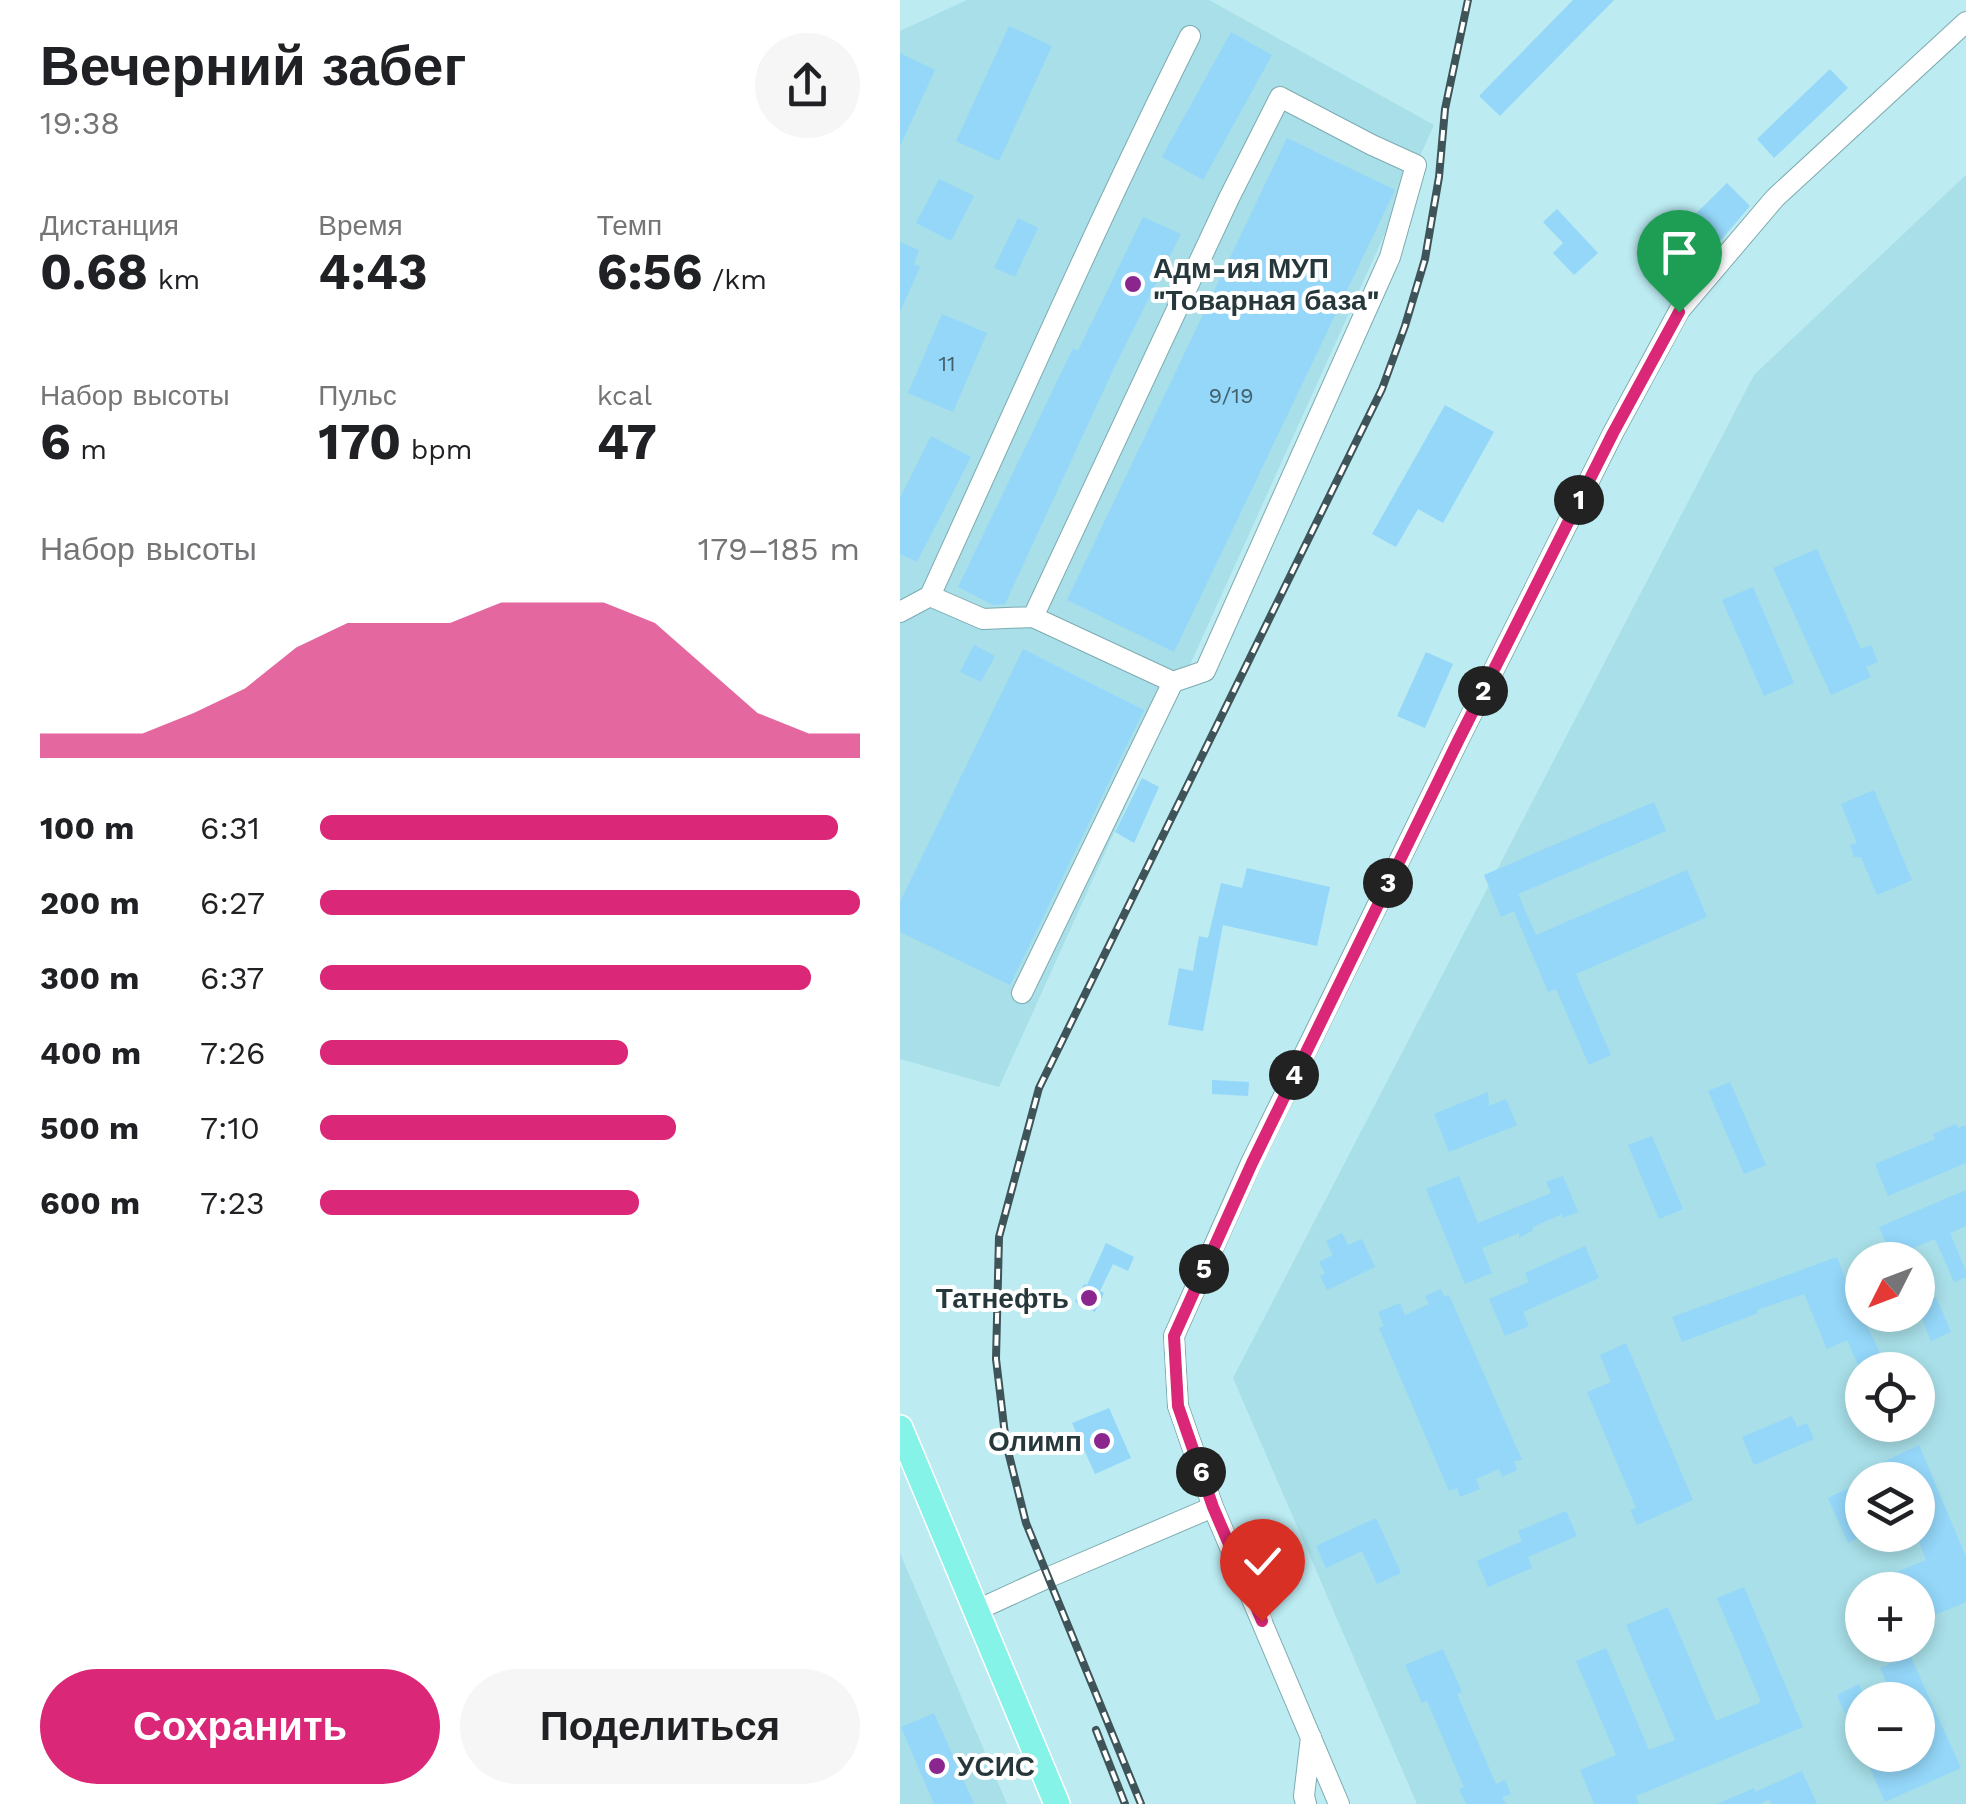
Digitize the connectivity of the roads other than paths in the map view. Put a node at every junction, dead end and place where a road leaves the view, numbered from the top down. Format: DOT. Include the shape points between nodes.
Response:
graph roads {
  1 [pos="1966,22"];
  2 [pos="1190,36"];
  3 [pos="930,596"];
  4 [pos="900,612"];
  5 [pos="1033,617"];
  6 [pos="1173,682"];
  7 [pos="1022,993"];
  8 [pos="900,1428"];
  9 [pos="1213,1507"];
  10 [pos="976,1611"];
  11 [pos="1311,1734"];
  12 [pos="1058,1804"];
  13 [pos="1306,1804"];
  14 [pos="1340,1804"];
  1 -- 9 [label="street" via="1775,198 1679,312 1604,450 1268,1128 1174,1336 1178,1406"];
  2 -- 3 [label="street"];
  3 -- 4 [label="street"];
  3 -- 5 [label="street" via="983,618"];
  5 -- 6 [label="street"];
  5 -- 6 [label="street" via="1280,97 1416,164 1390,256 1205,671"];
  6 -- 7 [label="street"];
  8 -- 10 [label="main road"];
  9 -- 10 [label="street"];
  9 -- 11 [label="street"];
  10 -- 12 [label="main road"];
  11 -- 13 [label="street"];
  11 -- 14 [label="street"];
}
